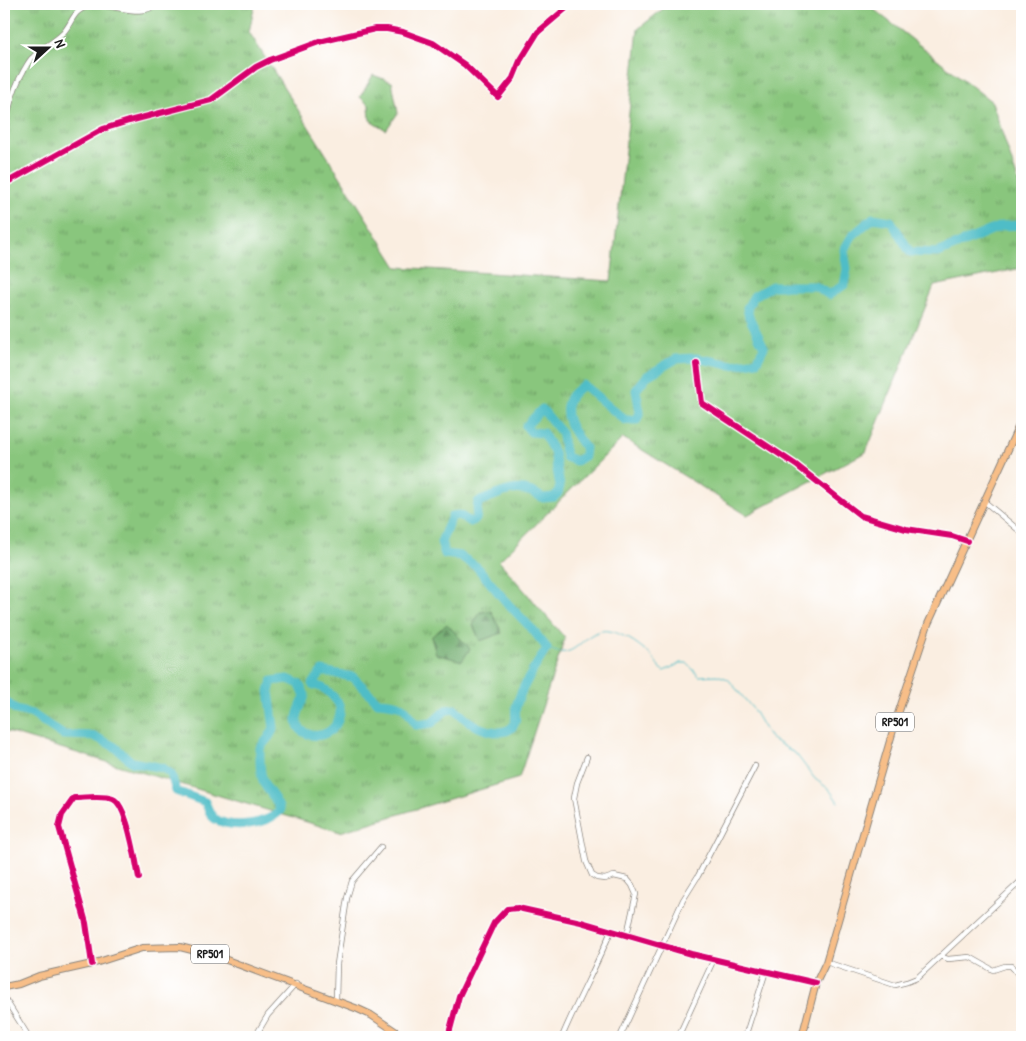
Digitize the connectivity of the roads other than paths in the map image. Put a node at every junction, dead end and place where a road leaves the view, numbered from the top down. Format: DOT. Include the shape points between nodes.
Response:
graph roads {
  1 [pos="155,4"];
  2 [pos="571,4"];
  3 [pos="4,147"];
  4 [pos="4,184"];
  5 [pos="697,364"];
  6 [pos="1022,419"];
  7 [pos="985,502"];
  8 [pos="1022,533"];
  9 [pos="966,541"];
  10 [pos="588,758"];
  11 [pos="755,766"];
  12 [pos="380,847"];
  13 [pos="140,878"];
  14 [pos="1022,880"];
  15 [pos="611,931"];
  16 [pos="626,935"];
  17 [pos="662,947"];
  18 [pos="940,956"];
  19 [pos="714,959"];
  20 [pos="826,962"];
  21 [pos="92,964"];
  22 [pos="766,971"];
  23 [pos="816,983"];
  24 [pos="296,984"];
  25 [pos="1022,984"];
  26 [pos="4,987"];
  27 [pos="4,997"];
  28 [pos="336,1000"];
  29 [pos="29,1037"];
  30 [pos="255,1037"];
  31 [pos="404,1037"];
  32 [pos="448,1037"];
  33 [pos="562,1037"];
  34 [pos="620,1037"];
  35 [pos="678,1037"];
  36 [pos="745,1037"];
  37 [pos="802,1037"];
  1 -- 3 [label="street" via="144,10 97,5 76,12 63,33 31,58 16,84"];
  2 -- 4 [label="street" via="538,32 513,78 498,97 465,65 433,43 402,32 375,29 319,42 263,63 206,102 103,129"];
  5 -- 9 [label="street" via="702,403 796,465 862,516"];
  6 -- 7 [label="main road, RP501"];
  7 -- 8 [label="street"];
  7 -- 9 [label="main road, RP501"];
  9 -- 20 [label="main road, RP501" via="928,624 910,676"];
  10 -- 16 [label="street" via="574,798 584,854 588,868 596,878 614,876 632,885 636,894"];
  11 -- 17 [label="street" via="683,900"];
  12 -- 28 [label="street" via="352,881 347,898 337,964"];
  13 -- 21 [label="street" via="120,804 111,798 74,798 62,815 59,827 86,923"];
  14 -- 18 [label="street"];
  15 -- 16 [label="street"];
  15 -- 32 [label="street" via="507,908 494,923 459,996"];
  15 -- 33 [label="street"];
  16 -- 17 [label="street"];
  17 -- 19 [label="street"];
  17 -- 34 [label="street"];
  18 -- 20 [label="street" via="917,978 896,985"];
  18 -- 25 [label="street" via="948,959 970,956 993,970 1011,966"];
  19 -- 22 [label="street"];
  19 -- 35 [label="street"];
  20 -- 23 [label="main road, RP501"];
  21 -- 24 [label="main road, RP501" via="142,948 180,947"];
  21 -- 26 [label="main road, RP501"];
  22 -- 23 [label="street"];
  22 -- 36 [label="street"];
  23 -- 37 [label="main road, RP501"];
  24 -- 28 [label="main road, RP501"];
  24 -- 30 [label="street" via="268,1015"];
  27 -- 29 [label="street"];
  28 -- 31 [label="main road, RP501" via="371,1014"];
}
